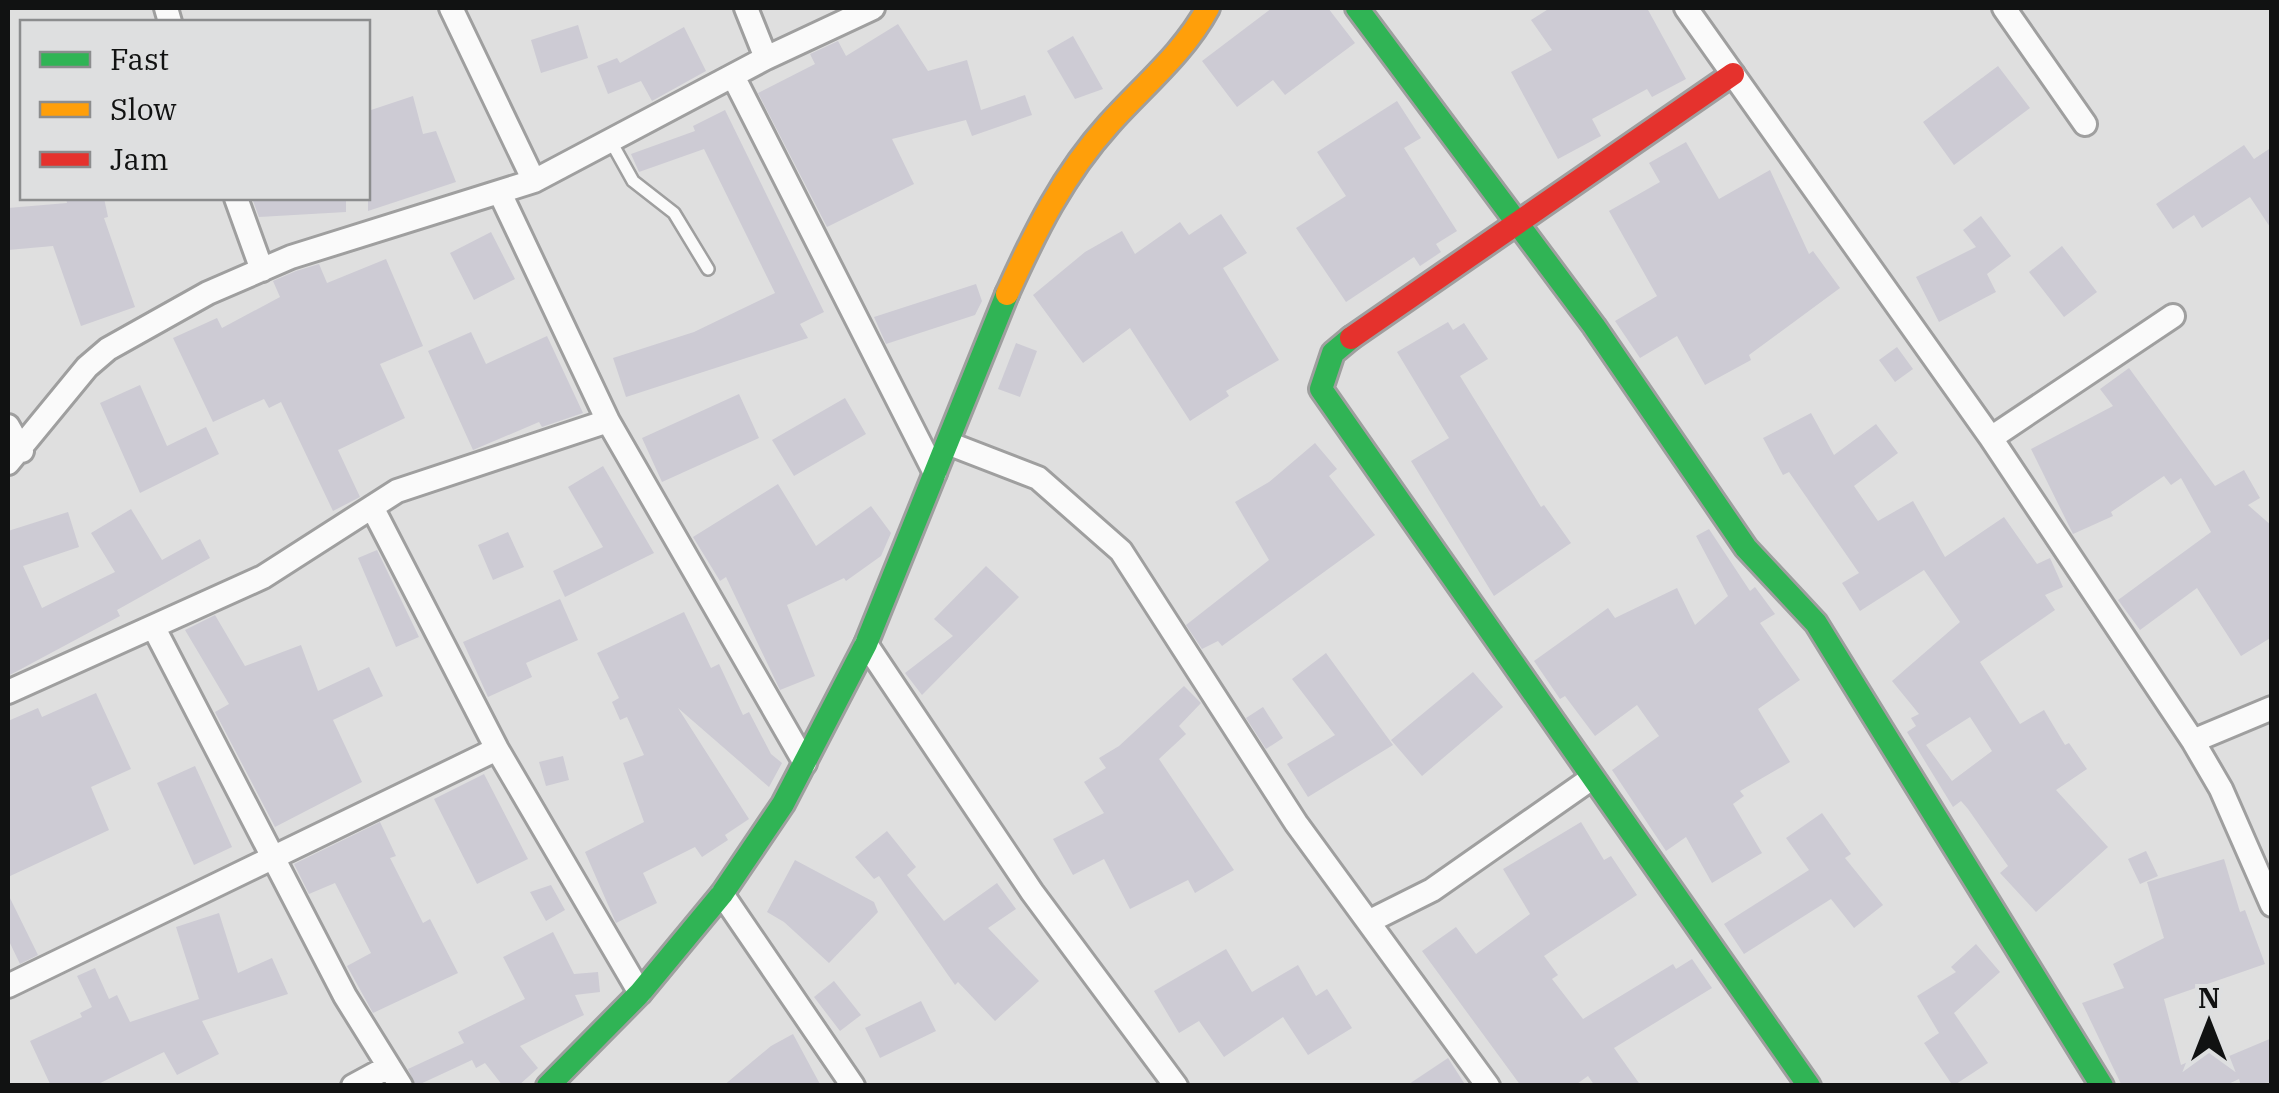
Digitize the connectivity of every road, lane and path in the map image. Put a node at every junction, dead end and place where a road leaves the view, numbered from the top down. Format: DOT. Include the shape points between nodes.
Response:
graph roads {
  1 [pos="451,8"];
  2 [pos="746,8"];
  3 [pos="873,8"];
  4 [pos="1208,8"];
  5 [pos="1358,8"];
  6 [pos="1686,8"];
  7 [pos="2004,8"];
  8 [pos="766,58"];
  9 [pos="1732,74"];
  10 [pos="733,76"];
  11 [pos="2085,124"];
  12 [pos="609,138"];
  13 [pos="534,181"];
  14 [pos="500,193"];
  15 [pos="237,200"];
  16 [pos="1514,224"];
  17 [pos="708,269"];
  18 [pos="262,270"];
  19 [pos="2173,316"];
  20 [pos="608,421"];
  21 [pos="8,426"];
  22 [pos="1991,438"];
  23 [pos="950,444"];
  24 [pos="15,457"];
  25 [pos="935,473"];
  26 [pos="372,507"];
  27 [pos="154,628"];
  28 [pos="866,644"];
  29 [pos="8,692"];
  30 [pos="2272,708"];
  31 [pos="2193,742"];
  32 [pos="497,749"];
  33 [pos="805,763"];
  34 [pos="1592,778"];
  35 [pos="274,856"];
  36 [pos="722,894"];
  37 [pos="2272,904"];
  38 [pos="1370,920"];
  39 [pos="8,986"];
  40 [pos="640,992"];
  41 [pos="395,1076"];
  42 [pos="552,1084"];
  43 [pos="353,1086"];
  44 [pos="852,1086"];
  45 [pos="1176,1086"];
  46 [pos="1488,1086"];
  47 [pos="1809,1086"];
  48 [pos="2102,1086"];
  1 -- 13 [label="street"];
  2 -- 8 [label="street"];
  3 -- 8 [label="street"];
  4 -- 23 [label="street" via="1191,38 1107,126 1047,206 992,327"];
  5 -- 16 [label="street"];
  6 -- 9 [label="street"];
  7 -- 11 [label="street"];
  8 -- 10 [label="street"];
  9 -- 16 [label="street"];
  9 -- 22 [label="street"];
  10 -- 12 [label="street"];
  10 -- 25 [label="street"];
  12 -- 13 [label="street"];
  12 -- 17 [label="lane" via="633,181 674,213"];
  13 -- 14 [label="street"];
  14 -- 18 [label="street"];
  14 -- 20 [label="street"];
  15 -- 18 [label="street"];
  16 -- 34 [label="street" via="1351,338 1333,354 1321,389"];
  16 -- 48 [label="street" via="1594,326 1746,548 1816,623"];
  18 -- 24 [label="street" via="108,349"];
  19 -- 22 [label="street"];
  20 -- 26 [label="street" via="424,479"];
  20 -- 33 [label="street"];
  21 -- 24 [label="street"];
  22 -- 31 [label="street"];
  23 -- 25 [label="street"];
  23 -- 38 [label="street" via="1038,478 1121,551 1296,823"];
  25 -- 28 [label="street"];
  26 -- 27 [label="street" via="263,576"];
  26 -- 32 [label="street"];
  27 -- 29 [label="street"];
  27 -- 35 [label="street"];
  28 -- 33 [label="street"];
  28 -- 45 [label="street" via="1032,892"];
  30 -- 31 [label="street"];
  31 -- 37 [label="street"];
  32 -- 35 [label="street"];
  32 -- 40 [label="street"];
  33 -- 36 [label="street"];
  34 -- 38 [label="street" via="1432,890"];
  34 -- 47 [label="street"];
  35 -- 39 [label="street"];
  35 -- 41 [label="street" via="345,996"];
  36 -- 40 [label="street"];
  36 -- 44 [label="street"];
  38 -- 46 [label="street"];
  40 -- 42 [label="street"];
  41 -- 43 [label="street"];
}
